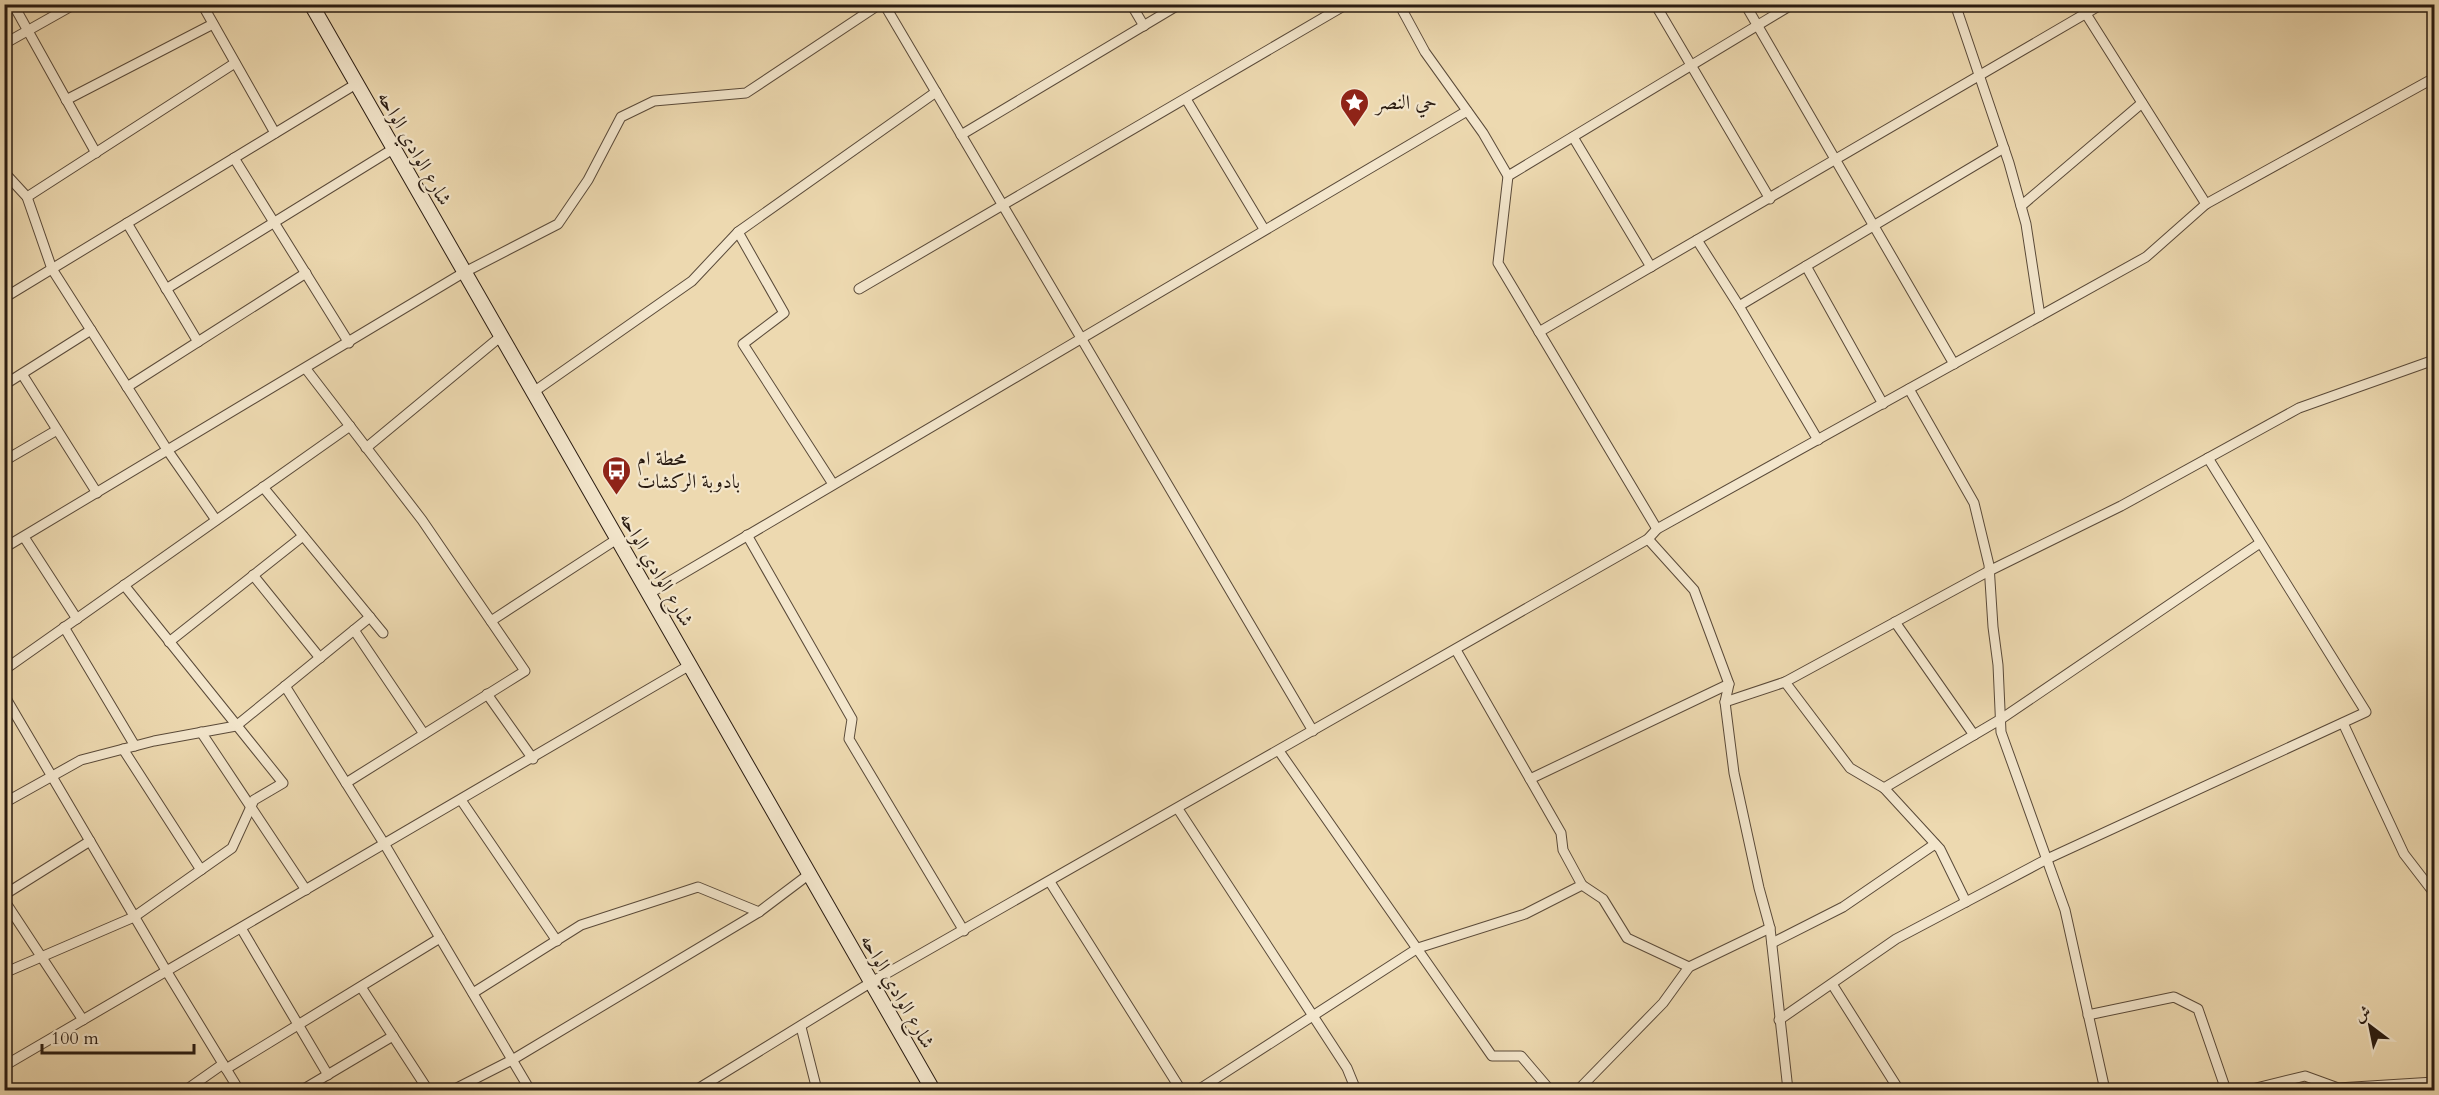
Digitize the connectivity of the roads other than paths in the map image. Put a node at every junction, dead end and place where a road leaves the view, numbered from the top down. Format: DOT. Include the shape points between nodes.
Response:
graph roads {
  1 [pos="13,4"];
  2 [pos="75,4"];
  3 [pos="202,4"];
  4 [pos="311,4"];
  5 [pos="882,4"];
  6 [pos="1131,4"];
  7 [pos="1180,4"];
  8 [pos="1347,4"];
  9 [pos="1399,4"];
  10 [pos="1655,4"];
  11 [pos="1745,4"];
  12 [pos="1793,4"];
  13 [pos="1955,4"];
  14 [pos="2102,4"];
  15 [pos="2086,14"];
  16 [pos="213,24"];
  17 [pos="1144,26"];
  18 [pos="1757,26"];
  19 [pos="27,30"];
  20 [pos="4,44"];
  21 [pos="236,63"];
  22 [pos="1691,66"];
  23 [pos="1979,78"];
  24 [pos="2434,78"];
  25 [pos="356,84"];
  26 [pos="936,92"];
  27 [pos="1186,99"];
  28 [pos="66,100"];
  29 [pos="2142,103"];
  30 [pos="1467,111"];
  31 [pos="275,133"];
  32 [pos="962,135"];
  33 [pos="1573,137"];
  34 [pos="2004,148"];
  35 [pos="393,149"];
  36 [pos="96,153"];
  37 [pos="234,158"];
  38 [pos="1836,161"];
  39 [pos="4,172"];
  40 [pos="1508,176"];
  41 [pos="27,197"];
  42 [pos="1770,199"];
  43 [pos="2206,204"];
  44 [pos="1003,205"];
  45 [pos="2021,206"];
  46 [pos="274,222"];
  47 [pos="127,223"];
  48 [pos="1873,226"];
  49 [pos="1264,230"];
  50 [pos="738,232"];
  51 [pos="1697,240"];
  52 [pos="1806,266"];
  53 [pos="1651,267"];
  54 [pos="52,269"];
  55 [pos="306,273"];
  56 [pos="463,273"];
  57 [pos="166,289"];
  58 [pos="859,289"];
  59 [pos="4,298"];
  60 [pos="1739,306"];
  61 [pos="2040,316"];
  62 [pos="91,330"];
  63 [pos="1539,332"];
  64 [pos="500,337"];
  65 [pos="1081,338"];
  66 [pos="198,342"];
  67 [pos="349,343"];
  68 [pos="2434,360"];
  69 [pos="1954,364"];
  70 [pos="306,369"];
  71 [pos="22,374"];
  72 [pos="4,386"];
  73 [pos="127,387"];
  74 [pos="1909,389"];
  75 [pos="532,393"];
  76 [pos="1883,404"];
  77 [pos="350,426"];
  78 [pos="57,430"];
  79 [pos="1818,440"];
  80 [pos="366,448"];
  81 [pos="168,451"];
  82 [pos="2208,458"];
  83 [pos="4,461"];
  84 [pos="833,484"];
  85 [pos="263,487"];
  86 [pos="97,493"];
  87 [pos="216,520"];
  88 [pos="1657,530"];
  89 [pos="747,535"];
  90 [pos="303,536"];
  91 [pos="24,537"];
  92 [pos="617,539"];
  93 [pos="1648,539"];
  94 [pos="2260,543"];
  95 [pos="4,548"];
  96 [pos="1989,571"];
  97 [pos="253,575"];
  98 [pos="124,585"];
  99 [pos="650,593"];
  100 [pos="370,617"];
  101 [pos="77,619"];
  102 [pos="491,621"];
  103 [pos="1895,622"];
  104 [pos="64,627"];
  105 [pos="354,630"];
  106 [pos="383,633"];
  107 [pos="169,642"];
  108 [pos="1456,650"];
  109 [pos="320,658"];
  110 [pos="690,665"];
  111 [pos="4,670"];
  112 [pos="1785,682"];
  113 [pos="1729,684"];
  114 [pos="285,686"];
  115 [pos="488,694"];
  116 [pos="4,695"];
  117 [pos="1725,702"];
  118 [pos="2001,719"];
  119 [pos="2343,723"];
  120 [pos="236,726"];
  121 [pos="1313,731"];
  122 [pos="201,732"];
  123 [pos="424,734"];
  124 [pos="1974,735"];
  125 [pos="135,746"];
  126 [pos="123,749"];
  127 [pos="1279,751"];
  128 [pos="533,759"];
  129 [pos="52,776"];
  130 [pos="1530,779"];
  131 [pos="346,783"];
  132 [pos="1884,788"];
  133 [pos="461,800"];
  134 [pos="4,803"];
  135 [pos="251,807"];
  136 [pos="1178,809"];
  137 [pos="90,841"];
  138 [pos="1935,844"];
  139 [pos="385,845"];
  140 [pos="2047,859"];
  141 [pos="201,870"];
  142 [pos="808,875"];
  143 [pos="1050,882"];
  144 [pos="1582,885"];
  145 [pos="306,890"];
  146 [pos="2434,893"];
  147 [pos="4,898"];
  148 [pos="1966,902"];
  149 [pos="759,912"];
  150 [pos="134,917"];
  151 [pos="241,928"];
  152 [pos="1770,928"];
  153 [pos="964,931"];
  154 [pos="440,938"];
  155 [pos="557,941"];
  156 [pos="1772,943"];
  157 [pos="1418,948"];
  158 [pos="42,957"];
  159 [pos="1689,967"];
  160 [pos="167,972"];
  161 [pos="4,973"];
  162 [pos="870,983"];
  163 [pos="1832,984"];
  164 [pos="361,987"];
  165 [pos="473,993"];
  166 [pos="2088,1015"];
  167 [pos="1313,1016"];
  168 [pos="83,1020"];
  169 [pos="1779,1020"];
  170 [pos="298,1025"];
  171 [pos="801,1027"];
  172 [pos="393,1036"];
  173 [pos="512,1060"];
  174 [pos="4,1066"];
  175 [pos="225,1067"];
  176 [pos="328,1075"];
  177 [pos="2434,1082"];
  178 [pos="186,1090"];
  179 [pos="239,1090"];
  180 [pos="302,1090"];
  181 [pos="428,1090"];
  182 [pos="453,1090"];
  183 [pos="530,1090"];
  184 [pos="696,1090"];
  185 [pos="818,1090"];
  186 [pos="931,1090"];
  187 [pos="1181,1090"];
  188 [pos="1198,1090"];
  189 [pos="1356,1090"];
  190 [pos="1550,1090"];
  191 [pos="1578,1090"];
  192 [pos="1788,1090"];
  193 [pos="1899,1090"];
  194 [pos="2105,1090"];
  195 [pos="2226,1090"];
  196 [pos="2248,1090"];
  1 -- 19 [label="street"];
  2 -- 19 [label="street"];
  3 -- 16 [label="street"];
  4 -- 25 [label="main road, شارع الوادي الواحه"];
  5 -- 26 [label="street"];
  5 -- 56 [label="street" via="746,93 654,101 621,117 588,180 558,224"];
  6 -- 17 [label="street"];
  7 -- 17 [label="street"];
  8 -- 27 [label="street"];
  9 -- 30 [label="street" via="1425,52"];
  10 -- 22 [label="street"];
  11 -- 18 [label="street"];
  12 -- 18 [label="street"];
  13 -- 23 [label="street"];
  14 -- 15 [label="street"];
  15 -- 23 [label="street"];
  15 -- 29 [label="street"];
  16 -- 21 [label="street"];
  16 -- 28 [label="street"];
  17 -- 32 [label="street"];
  18 -- 22 [label="street"];
  18 -- 38 [label="street"];
  19 -- 20 [label="street"];
  19 -- 28 [label="street"];
  21 -- 31 [label="street"];
  21 -- 36 [label="street"];
  22 -- 33 [label="street"];
  22 -- 42 [label="street"];
  23 -- 34 [label="street"];
  23 -- 38 [label="street"];
  24 -- 43 [label="street"];
  25 -- 31 [label="street"];
  25 -- 35 [label="main road, شارع الوادي الواحه"];
  26 -- 32 [label="street"];
  26 -- 50 [label="street"];
  27 -- 44 [label="street"];
  27 -- 49 [label="street"];
  28 -- 36 [label="street"];
  29 -- 43 [label="street"];
  29 -- 45 [label="street"];
  30 -- 40 [label="street"];
  30 -- 49 [label="street"];
  31 -- 37 [label="street"];
  32 -- 44 [label="street"];
  33 -- 40 [label="street"];
  33 -- 53 [label="street"];
  34 -- 45 [label="street"];
  34 -- 48 [label="street"];
  35 -- 46 [label="street"];
  35 -- 56 [label="main road, شارع الوادي الواحه"];
  36 -- 41 [label="street"];
  37 -- 46 [label="street"];
  37 -- 47 [label="street"];
  38 -- 42 [label="street"];
  38 -- 48 [label="street"];
  39 -- 41 [label="street"];
  40 -- 63 [label="street" via="1498,263"];
  41 -- 54 [label="street"];
  42 -- 51 [label="street"];
  43 -- 61 [label="street" via="2146,257"];
  44 -- 58 [label="street"];
  44 -- 65 [label="street"];
  45 -- 61 [label="street"];
  46 -- 55 [label="street"];
  46 -- 57 [label="street"];
  47 -- 54 [label="street"];
  47 -- 57 [label="street"];
  48 -- 52 [label="street"];
  48 -- 69 [label="street"];
  49 -- 65 [label="street"];
  50 -- 75 [label="street" via="692,281"];
  50 -- 84 [label="street" via="784,314 743,344"];
  51 -- 53 [label="street"];
  51 -- 60 [label="street"];
  52 -- 60 [label="street"];
  52 -- 76 [label="street"];
  53 -- 63 [label="street"];
  54 -- 59 [label="street"];
  54 -- 62 [label="street"];
  55 -- 66 [label="street"];
  55 -- 67 [label="street"];
  56 -- 64 [label="main road, شارع الوادي الواحه"];
  56 -- 67 [label="street"];
  57 -- 66 [label="street"];
  60 -- 79 [label="street"];
  61 -- 69 [label="street"];
  62 -- 71 [label="street"];
  62 -- 73 [label="street"];
  63 -- 88 [label="street"];
  64 -- 75 [label="main road, شارع الوادي الواحه"];
  64 -- 80 [label="street"];
  65 -- 84 [label="street"];
  65 -- 121 [label="street"];
  66 -- 73 [label="street"];
  67 -- 70 [label="street"];
  68 -- 82 [label="street" via="2299,408"];
  69 -- 74 [label="street"];
  70 -- 77 [label="street"];
  70 -- 81 [label="street"];
  71 -- 72 [label="street"];
  71 -- 78 [label="street"];
  73 -- 81 [label="street"];
  74 -- 76 [label="street"];
  74 -- 96 [label="street" via="1974,503"];
  75 -- 92 [label="main road, شارع الوادي الواحه"];
  76 -- 79 [label="street"];
  77 -- 80 [label="street"];
  77 -- 85 [label="street"];
  78 -- 83 [label="street"];
  78 -- 86 [label="street"];
  79 -- 88 [label="street"];
  80 -- 102 [label="street" via="422,520"];
  81 -- 86 [label="street"];
  81 -- 87 [label="street"];
  82 -- 94 [label="street"];
  82 -- 96 [label="street"];
  84 -- 89 [label="street"];
  85 -- 87 [label="street"];
  85 -- 90 [label="street"];
  86 -- 91 [label="street"];
  87 -- 98 [label="street"];
  88 -- 93 [label="street"];
  89 -- 99 [label="street"];
  89 -- 153 [label="street" via="852,719 849,739"];
  90 -- 97 [label="street"];
  90 -- 100 [label="street"];
  91 -- 95 [label="street"];
  91 -- 101 [label="street"];
  92 -- 99 [label="main road, شارع الوادي الواحه"];
  92 -- 102 [label="street"];
  93 -- 108 [label="street"];
  93 -- 113 [label="street" via="1694,590"];
  94 -- 118 [label="street"];
  94 -- 119 [label="street" via="2366,712"];
  96 -- 103 [label="street"];
  96 -- 118 [label="street"];
  97 -- 107 [label="street"];
  97 -- 109 [label="street"];
  98 -- 101 [label="street"];
  98 -- 107 [label="street"];
  99 -- 110 [label="main road, شارع الوادي الواحه"];
  100 -- 105 [label="street"];
  100 -- 106 [label="street"];
  101 -- 104 [label="street"];
  102 -- 115 [label="street" via="525,671"];
  103 -- 112 [label="street"];
  103 -- 124 [label="street"];
  104 -- 111 [label="street"];
  104 -- 125 [label="street"];
  105 -- 109 [label="street"];
  105 -- 123 [label="street"];
  107 -- 120 [label="street"];
  108 -- 121 [label="street"];
  108 -- 130 [label="street"];
  109 -- 114 [label="street"];
  110 -- 128 [label="street"];
  110 -- 142 [label="main road, شارع الوادي الواحه"];
  112 -- 117 [label="street"];
  112 -- 132 [label="street" via="1850,768"];
  113 -- 117 [label="street"];
  113 -- 130 [label="street"];
  114 -- 120 [label="street"];
  114 -- 131 [label="street"];
  115 -- 123 [label="street"];
  115 -- 128 [label="street"];
  116 -- 129 [label="street"];
  117 -- 152 [label="street" via="1734,773"];
  118 -- 124 [label="street"];
  118 -- 140 [label="street" via="2001,732"];
  119 -- 140 [label="street"];
  119 -- 146 [label="street" via="2404,854"];
  120 -- 122 [label="street"];
  120 -- 135 [label="street" via="283,783 254,800"];
  121 -- 127 [label="street"];
  122 -- 125 [label="street"];
  122 -- 135 [label="street"];
  123 -- 131 [label="street"];
  124 -- 132 [label="street"];
  125 -- 126 [label="street"];
  126 -- 129 [label="street" via="81,760"];
  126 -- 141 [label="street"];
  127 -- 136 [label="street"];
  127 -- 157 [label="street"];
  128 -- 133 [label="street"];
  129 -- 134 [label="street"];
  129 -- 137 [label="street"];
  130 -- 144 [label="street" via="1561,833 1563,850"];
  131 -- 139 [label="street"];
  132 -- 138 [label="street"];
  133 -- 139 [label="street"];
  133 -- 155 [label="street"];
  135 -- 141 [label="street" via="232,848"];
  135 -- 145 [label="street"];
  136 -- 143 [label="street"];
  136 -- 167 [label="street"];
  137 -- 147 [label="street"];
  137 -- 150 [label="street"];
  138 -- 148 [label="street"];
  138 -- 156 [label="street" via="1843,907"];
  139 -- 145 [label="street"];
  139 -- 154 [label="street"];
  140 -- 148 [label="street"];
  140 -- 166 [label="street" via="2065,910"];
  141 -- 150 [label="street"];
  142 -- 149 [label="street"];
  142 -- 162 [label="main road, شارع الوادي الواحه"];
  143 -- 153 [label="street"];
  143 -- 187 [label="street"];
  144 -- 157 [label="street" via="1525,914"];
  144 -- 159 [label="street" via="1602,899 1627,938"];
  145 -- 151 [label="street"];
  147 -- 158 [label="street"];
  148 -- 163 [label="street" via="1896,939"];
  149 -- 155 [label="street" via="698,887 581,926"];
  149 -- 173 [label="street"];
  150 -- 158 [label="street"];
  150 -- 160 [label="street"];
  151 -- 160 [label="street"];
  151 -- 170 [label="street"];
  152 -- 156 [label="street"];
  152 -- 159 [label="street"];
  153 -- 162 [label="street"];
  154 -- 164 [label="street"];
  154 -- 165 [label="street"];
  155 -- 165 [label="street"];
  156 -- 169 [label="street"];
  157 -- 167 [label="street"];
  157 -- 190 [label="street" via="1492,1056 1521,1056"];
  158 -- 161 [label="street"];
  158 -- 168 [label="street"];
  159 -- 191 [label="street" via="1663,1003"];
  160 -- 168 [label="street"];
  160 -- 175 [label="street"];
  162 -- 171 [label="street"];
  162 -- 186 [label="main road, شارع الوادي الواحه"];
  163 -- 169 [label="street"];
  163 -- 193 [label="street"];
  164 -- 170 [label="street"];
  164 -- 172 [label="street"];
  165 -- 173 [label="street"];
  166 -- 194 [label="street"];
  166 -- 195 [label="street" via="2174,998 2198,1009"];
  167 -- 188 [label="street"];
  167 -- 189 [label="street" via="1347,1068"];
  168 -- 174 [label="street"];
  169 -- 192 [label="street"];
  170 -- 175 [label="street"];
  170 -- 176 [label="street"];
  171 -- 184 [label="street"];
  171 -- 185 [label="street"];
  172 -- 176 [label="street"];
  172 -- 181 [label="street"];
  173 -- 182 [label="street"];
  173 -- 183 [label="street"];
  175 -- 178 [label="street"];
  175 -- 179 [label="street"];
  176 -- 180 [label="street"];
  177 -- 196 [label="street" via="2338,1088 2305,1076"];
}
